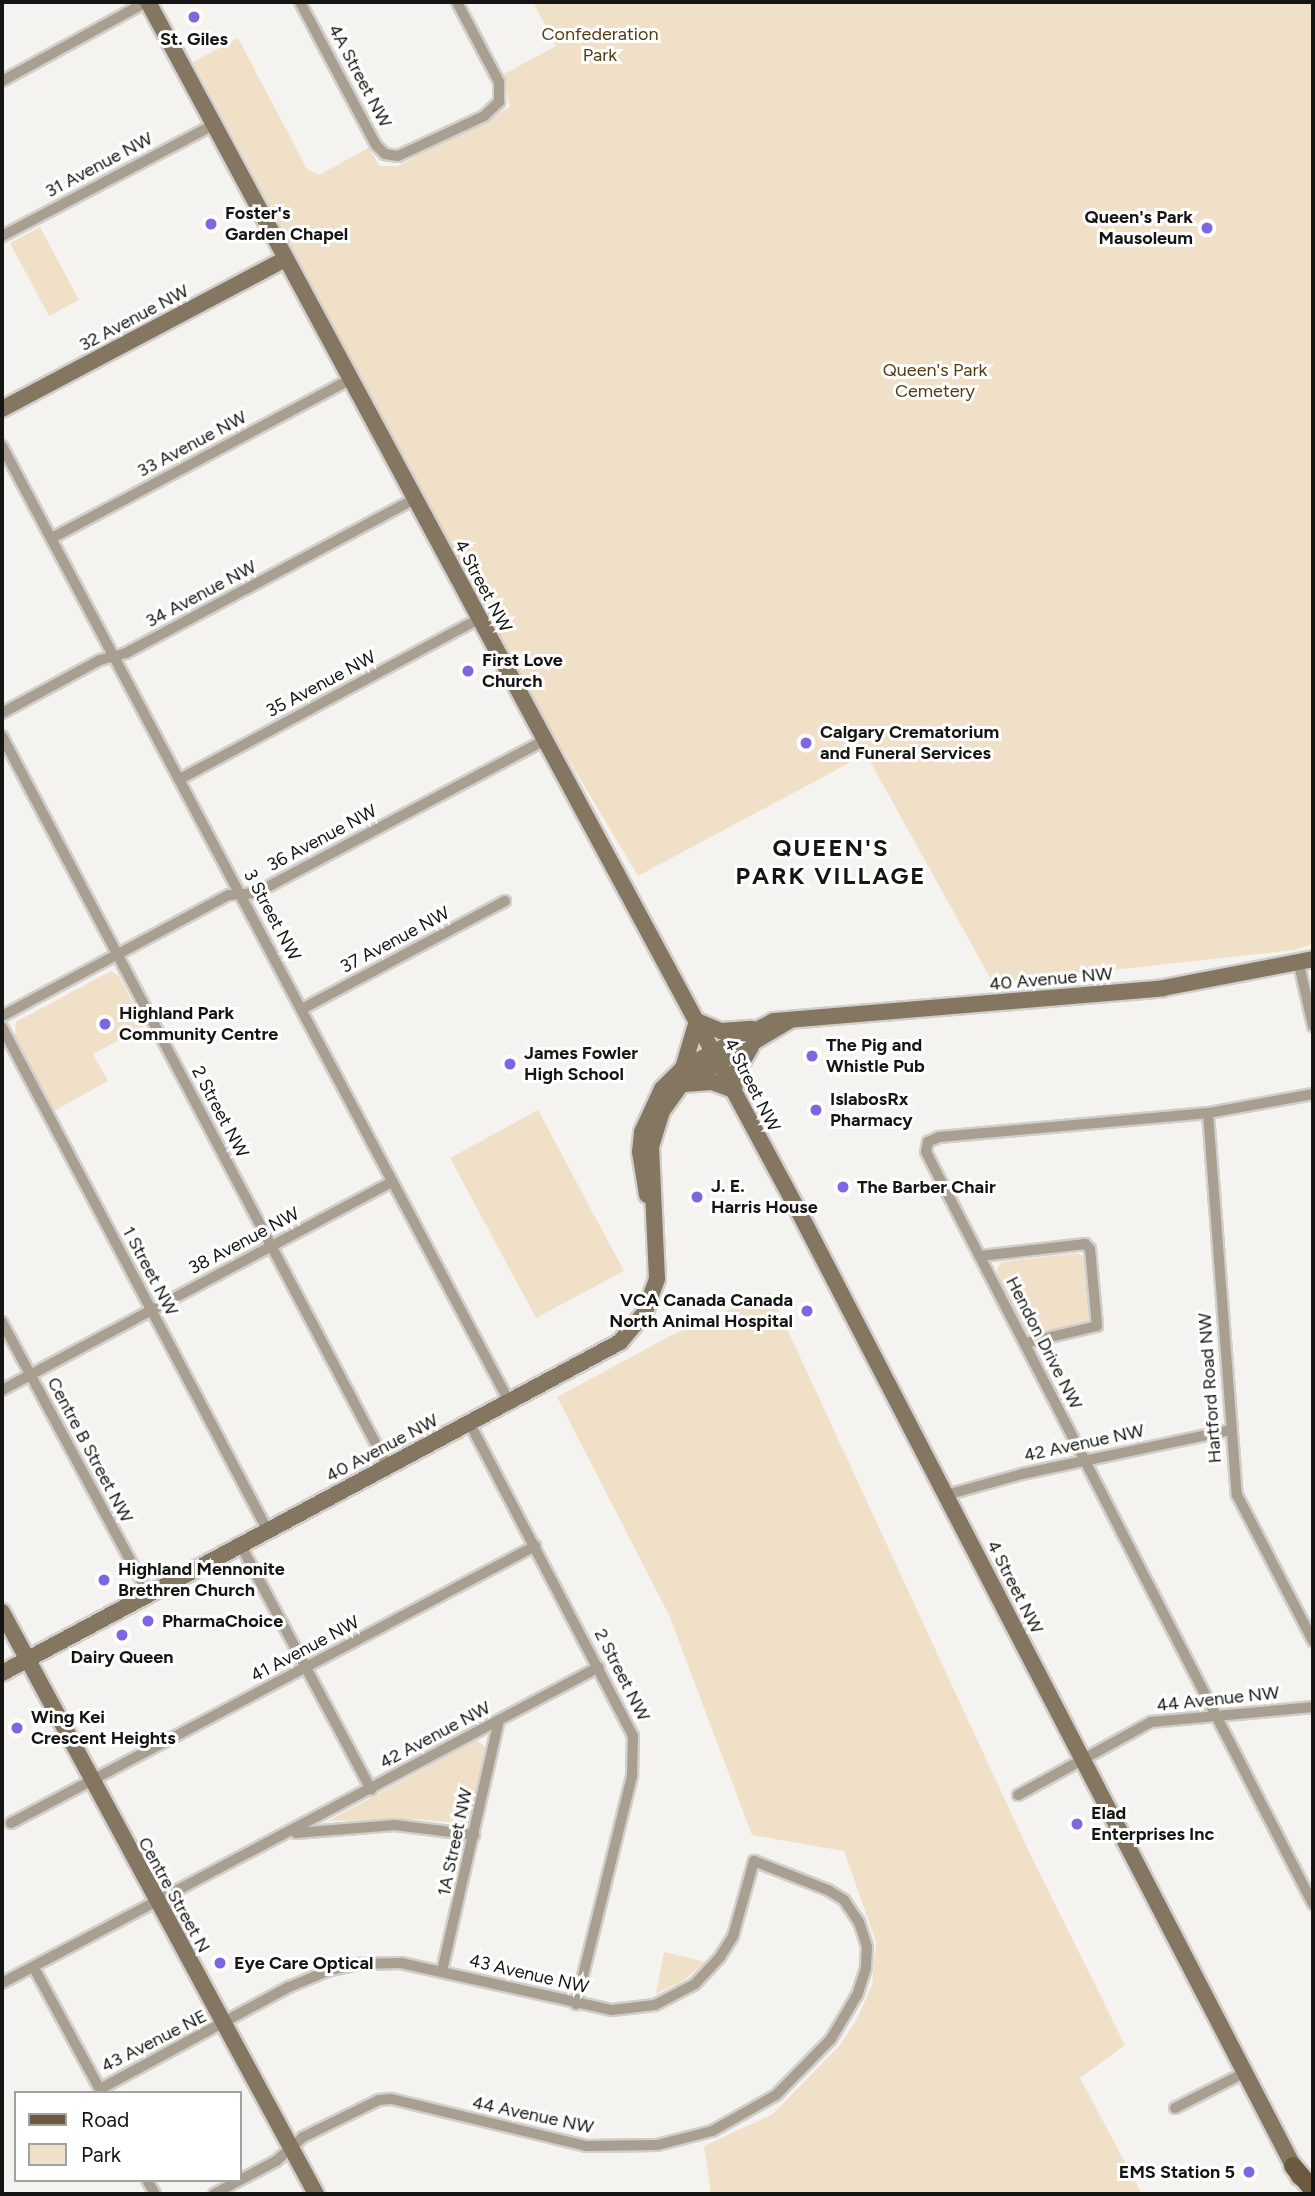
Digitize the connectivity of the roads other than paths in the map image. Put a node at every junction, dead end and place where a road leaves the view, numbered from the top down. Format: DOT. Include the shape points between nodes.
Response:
graph roads {
  1 [pos="147,2"];
  2 [pos="300,2"];
  3 [pos="457,2"];
  4 [pos="2,81"];
  5 [pos="213,125"];
  6 [pos="2,236"];
  7 [pos="284,260"];
  8 [pos="349,380"];
  9 [pos="2,409"];
  10 [pos="2,446"];
  11 [pos="414,499"];
  12 [pos="52,538"];
  13 [pos="479,619"];
  14 [pos="114,657"];
  15 [pos="2,713"];
  16 [pos="2,736"];
  17 [pos="545,740"];
  18 [pos="180,779"];
  19 [pos="241,894"];
  20 [pos="505,901"];
  21 [pos="117,955"];
  22 [pos="1306,961"];
  23 [pos="302,1009"];
  24 [pos="2,1016"];
  25 [pos="696,1021"];
  26 [pos="789,1021"];
  27 [pos="1313,1026"];
  28 [pos="2,1027"];
  29 [pos="758,1029"];
  30 [pos="752,1045"];
  31 [pos="716,1057"];
  32 [pos="682,1077"];
  33 [pos="734,1090"];
  34 [pos="1313,1094"];
  35 [pos="1208,1113"];
  36 [pos="392,1182"];
  37 [pos="271,1247"];
  38 [pos="980,1256"];
  39 [pos="150,1311"];
  40 [pos="2,1322"];
  41 [pos="1025,1343"];
  42 [pos="30,1375"];
  43 [pos="2,1390"];
  44 [pos="510,1402"];
  45 [pos="470,1424"];
  46 [pos="1230,1430"];
  47 [pos="1084,1461"];
  48 [pos="388,1467"];
  49 [pos="946,1495"];
  50 [pos="268,1531"];
  51 [pos="241,1546"];
  52 [pos="535,1546"];
  53 [pos="149,1595"];
  54 [pos="2,1612"];
  55 [pos="1313,1641"];
  56 [pos="27,1659"];
  57 [pos="599,1667"];
  58 [pos="306,1668"];
  59 [pos="2,1673"];
  60 [pos="1313,1707"];
  61 [pos="1217,1718"];
  62 [pos="499,1720"];
  63 [pos="1083,1760"];
  64 [pos="91,1782"];
  65 [pos="371,1789"];
  66 [pos="1018,1795"];
  67 [pos="11,1823"];
  68 [pos="286,1834"];
  69 [pos="474,1835"];
  70 [pos="754,1861"];
  71 [pos="156,1903"];
  72 [pos="1313,1904"];
  73 [pos="34,1968"];
  74 [pos="442,1971"];
  75 [pos="2,1983"];
  76 [pos="576,2004"];
  77 [pos="225,2024"];
  78 [pos="1244,2073"];
  79 [pos="101,2091"];
  80 [pos="1175,2108"];
  81 [pos="291,2149"];
  82 [pos="1293,2166"];
  83 [pos="242,2178"];
  84 [pos="235,2182"];
  85 [pos="1313,2190"];
  86 [pos="214,2194"];
  87 [pos="316,2194"];
  88 [pos="1307,2194"];
  1 -- 4 [label="street"];
  1 -- 5 [label="main road, 4 Street NW"];
  2 -- 3 [label="street, 4A Street NW" via="376,145 385,154 398,156 484,116 499,102 499,82"];
  5 -- 6 [label="street, 31 Avenue NW"];
  5 -- 7 [label="main road, 4 Street NW"];
  7 -- 8 [label="main road, 4 Street NW"];
  7 -- 9 [label="main road, 32 Avenue NW"];
  8 -- 11 [label="main road, 4 Street NW"];
  8 -- 12 [label="street, 33 Avenue NW"];
  10 -- 12 [label="street, 3 Street NW"];
  11 -- 13 [label="main road, 4 Street NW"];
  11 -- 14 [label="street, 34 Avenue NW"];
  12 -- 14 [label="street, 3 Street NW"];
  13 -- 17 [label="main road, 4 Street NW"];
  13 -- 18 [label="street, 35 Avenue NW"];
  14 -- 15 [label="street, 34 Avenue NW"];
  14 -- 18 [label="street, 3 Street NW"];
  16 -- 21 [label="street, 2 Street NW"];
  17 -- 19 [label="street, 36 Avenue NW" via="256,893"];
  17 -- 25 [label="main road, 4 Street NW"];
  18 -- 19 [label="street, 3 Street NW"];
  19 -- 21 [label="street, 36 Avenue NW" via="229,895"];
  19 -- 23 [label="street, 3 Street NW"];
  20 -- 23 [label="street, 37 Avenue NW"];
  21 -- 24 [label="street, 36 Avenue NW"];
  21 -- 37 [label="street, 2 Street NW"];
  22 -- 26 [label="main road, 40 Avenue NW" via="1163,988"];
  22 -- 27 [label="street"];
  23 -- 36 [label="street, 3 Street NW"];
  25 -- 29 [label="main road" via="721,1031"];
  25 -- 31 [label="main road, 4 Street NW"];
  25 -- 32 [label="main road"];
  26 -- 29 [label="main road, 40 Avenue NW"];
  26 -- 30 [label="main road, 40 Avenue NW"];
  28 -- 39 [label="street, 1 Street NW"];
  29 -- 31 [label="main road, 40 Avenue NW"];
  30 -- 31 [label="main road, 40 Avenue NW"];
  30 -- 33 [label="main road" via="737,1071"];
  31 -- 32 [label="main road, 40 Avenue NW"];
  31 -- 33 [label="main road, 4 Street NW"];
  32 -- 33 [label="main road"];
  32 -- 44 [label="main road, 40 Avenue NW" via="653,1135 659,1269 651,1301 638,1323 611,1349"];
  33 -- 49 [label="main road, 4 Street NW"];
  34 -- 35 [label="street, Hendon Drive NW"];
  35 -- 38 [label="street, Hendon Drive NW" via="939,1138 928,1143 926,1152"];
  35 -- 46 [label="street, Hartford Road NW"];
  36 -- 37 [label="street, 38 Avenue NW"];
  36 -- 44 [label="street, 3 Street NW"];
  37 -- 39 [label="street, 38 Avenue NW"];
  37 -- 48 [label="street, 2 Street NW"];
  38 -- 41 [label="street, Hendon Drive NW"];
  38 -- 41 [label="street" via="1085,1244 1090,1249 1097,1326"];
  39 -- 42 [label="street, 38 Avenue NW"];
  39 -- 50 [label="street, 1 Street NW"];
  40 -- 42 [label="street, Centre B Street NW"];
  41 -- 47 [label="street, Hendon Drive NW"];
  42 -- 43 [label="street, 38 Avenue NW"];
  42 -- 53 [label="street, Centre B Street NW"];
  44 -- 45 [label="main road, 40 Avenue NW"];
  45 -- 48 [label="main road, 40 Avenue NW"];
  45 -- 52 [label="street, 2 Street NW"];
  46 -- 47 [label="street, 42 Avenue NW"];
  46 -- 55 [label="street, Hartford Road NW" via="1237,1495"];
  47 -- 49 [label="street, 42 Avenue NW"];
  47 -- 61 [label="street, Hendon Drive NW"];
  48 -- 50 [label="main road, 40 Avenue NW"];
  49 -- 63 [label="main road, 4 Street NW"];
  50 -- 51 [label="main road, 40 Avenue NW"];
  51 -- 53 [label="main road, 40 Avenue NW"];
  51 -- 58 [label="street"];
  52 -- 57 [label="street, 2 Street NW"];
  52 -- 58 [label="street, 41 Avenue NW"];
  53 -- 56 [label="main road, 40 Avenue NW"];
  54 -- 56 [label="main road, Centre Street N"];
  56 -- 59 [label="main road, 40 Avenue NW"];
  56 -- 64 [label="main road, Centre Street N"];
  57 -- 62 [label="street, 42 Avenue NW"];
  57 -- 76 [label="street, 2 Street NW" via="628,1720 634,1767"];
  58 -- 64 [label="street, 41 Avenue NW"];
  58 -- 65 [label="street"];
  60 -- 61 [label="street, 44 Avenue NW"];
  61 -- 63 [label="street, 44 Avenue NW" via="1151,1723"];
  61 -- 72 [label="street, Hendon Drive NW"];
  62 -- 65 [label="street, 42 Avenue NW"];
  62 -- 69 [label="street, 1A Street NW"];
  63 -- 66 [label="street, 44 Avenue NW"];
  63 -- 78 [label="main road, 4 Street NW"];
  64 -- 67 [label="street, 41 Avenue NW"];
  64 -- 71 [label="main road, Centre Street N"];
  65 -- 68 [label="street, 42 Avenue NW"];
  68 -- 69 [label="street, 42 Avenue NW" via="395,1825"];
  68 -- 71 [label="street, 42 Avenue NW"];
  69 -- 74 [label="street, 1A Street NW"];
  70 -- 76 [label="street, 43 Avenue NW" via="733,1936 695,1984 644,2008 612,2010"];
  70 -- 81 [label="street, 44 Avenue NW" via="844,1900 863,1930 867,1958 857,1995 831,2039 800,2075 761,2105 695,2137 621,2148 568,2143 391,2099 379,2100 303,2137"];
  71 -- 73 [label="street, 42 Avenue NW"];
  71 -- 77 [label="main road, Centre Street N"];
  73 -- 75 [label="street, 42 Avenue NW"];
  73 -- 79 [label="street"];
  74 -- 76 [label="street, 43 Avenue NW"];
  74 -- 77 [label="street, 43 Avenue NW" via="387,1962 330,1970"];
  77 -- 79 [label="street, 43 Avenue NE"];
  77 -- 81 [label="main road, Centre Street N"];
  78 -- 80 [label="street"];
  78 -- 82 [label="main road, 4 Street NW"];
  81 -- 83 [label="street, 44 Avenue NW"];
  81 -- 87 [label="main road, Centre Street N"];
  82 -- 85 [label="main road"];
  82 -- 88 [label="main road, 4 Street NW"];
  84 -- 86 [label="street, 44 Avenue NW"];
}
